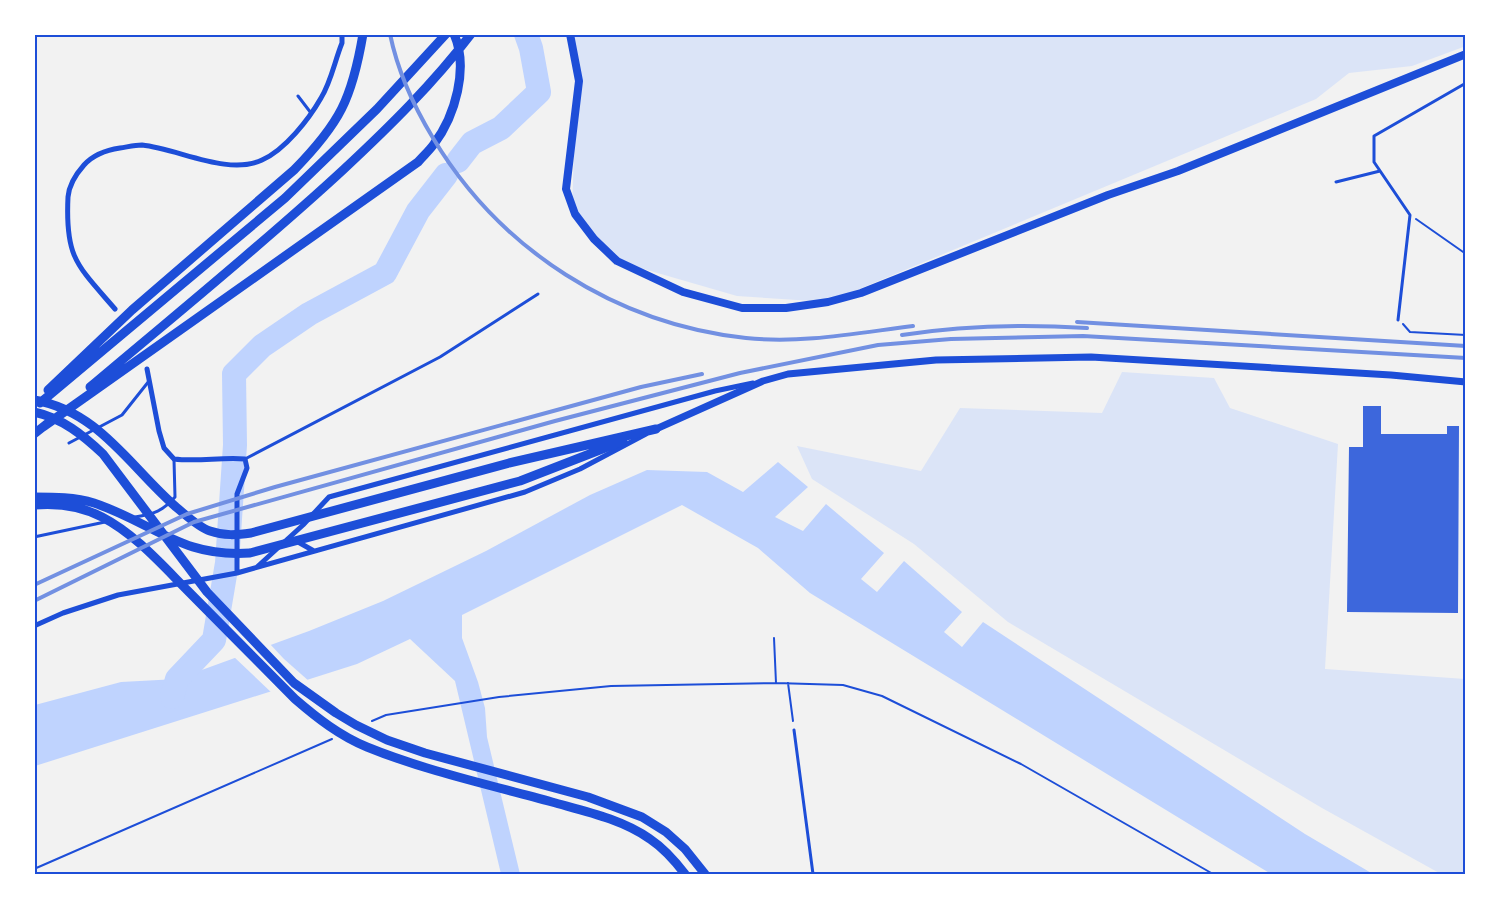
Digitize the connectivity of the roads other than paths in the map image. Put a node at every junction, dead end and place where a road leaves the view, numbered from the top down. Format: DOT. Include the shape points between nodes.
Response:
graph roads {
  1 [pos="342,34"];
  2 [pos="363,34"];
  3 [pos="446,34"];
  4 [pos="454,34"];
  5 [pos="471,34"];
  6 [pos="570,34"];
  7 [pos="1466,54"];
  8 [pos="1466,83"];
  9 [pos="298,96"];
  10 [pos="311,113"];
  11 [pos="1380,171"];
  12 [pos="1336,182"];
  13 [pos="538,294"];
  14 [pos="115,309"];
  15 [pos="1398,320"];
  16 [pos="147,369"];
  17 [pos="149,381"];
  18 [pos="763,381"];
  19 [pos="1466,382"];
  20 [pos="34,406"];
  21 [pos="43,427"];
  22 [pos="656,429"];
  23 [pos="34,434"];
  24 [pos="69,443"];
  25 [pos="174,459"];
  26 [pos="245,459"];
  27 [pos="34,497"];
  28 [pos="34,505"];
  29 [pos="125,519"];
  30 [pos="114,521"];
  31 [pos="303,525"];
  32 [pos="34,537"];
  33 [pos="315,551"];
  34 [pos="256,568"];
  35 [pos="237,573"];
  36 [pos="34,626"];
  37 [pos="794,730"];
  38 [pos="685,874"];
  39 [pos="705,874"];
  40 [pos="813,874"];
  1 -- 10 [label="street" via="322,97"];
  2 -- 20 [label="highway" via="348,99 326,135 294,170 132,310"];
  3 -- 20 [label="highway" via="377,109 285,198"];
  4 -- 21 [label="highway" via="458,44 459,85 452,110 434,144 403,174"];
  5 -- 21 [label="highway" via="429,85 301,209"];
  6 -- 7 [label="main road" via="579,81 566,189 575,214 617,261 683,292 742,308 786,308 861,293"];
  8 -- 11 [label="lane" via="1374,136 1374,162"];
  9 -- 10 [label="lane"];
  10 -- 14 [label="street" via="292,137 264,159 249,165 233,166 140,145 106,150 89,159 69,190 67,225 71,251 81,271"];
  11 -- 12 [label="lane"];
  11 -- 15 [label="lane" via="1410,214"];
  13 -- 26 [label="lane" via="440,357"];
  16 -- 17 [label="street"];
  17 -- 24 [label="lane" via="122,415"];
  17 -- 25 [label="street" via="164,448"];
  18 -- 19 [label="street" via="788,374 936,360 1091,357"];
  18 -- 22 [label="street"];
  18 -- 31 [label="street" via="329,497"];
  20 -- 22 [label="highway" via="47,402 95,426 188,517 208,531 231,536"];
  20 -- 39 [label="highway" via="88,439 103,454 207,592 294,683 356,725 387,740 610,804 642,817 685,849"];
  21 -- 23 [label="highway"];
  22 -- 27 [label="highway" via="519,481 250,553 212,553 180,544 111,510 78,499"];
  22 -- 33 [label="street" via="580,469 525,492"];
  25 -- 26 [label="street"];
  25 -- 29 [label="lane" via="175,497 165,509"];
  26 -- 35 [label="street" via="247,468 237,494"];
  28 -- 38 [label="highway" via="61,505 91,512 119,527 149,551 295,699 342,735 422,766 624,825 649,837"];
  30 -- 32 [label="lane"];
  31 -- 33 [label="street" via="298,542"];
  31 -- 34 [label="street"];
  33 -- 34 [label="street"];
  34 -- 35 [label="street"];
  35 -- 36 [label="street" via="118,595"];
  37 -- 40 [label="lane"];
}
